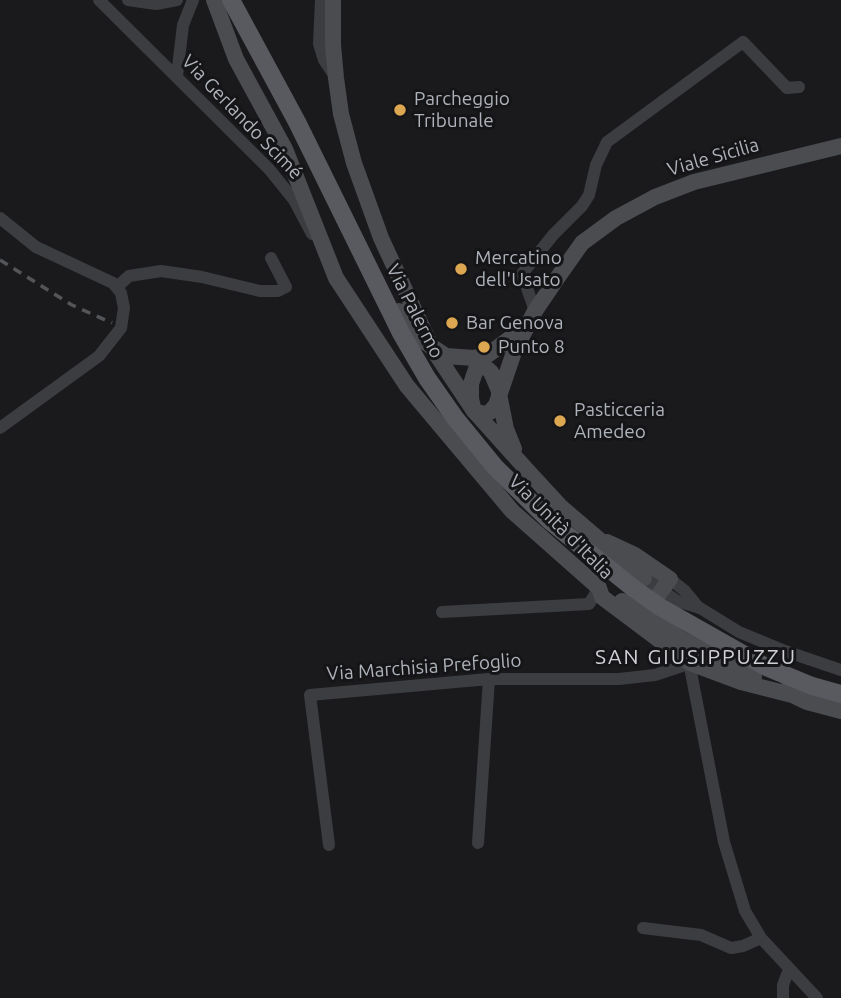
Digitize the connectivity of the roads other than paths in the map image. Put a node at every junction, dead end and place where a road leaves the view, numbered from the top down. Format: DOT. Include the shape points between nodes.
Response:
graph roads {
  1 [pos="99,0"];
  2 [pos="128,0"];
  3 [pos="177,0"];
  4 [pos="193,0"];
  5 [pos="214,0"];
  6 [pos="231,0"];
  7 [pos="240,0"];
  8 [pos="321,0"];
  9 [pos="333,0"];
  10 [pos="177,76"];
  11 [pos="336,78"];
  12 [pos="799,87"];
  13 [pos="297,122"];
  14 [pos="841,146"];
  15 [pos="343,215"];
  16 [pos="0,218"];
  17 [pos="271,258"];
  18 [pos="336,278"];
  19 [pos="117,287"];
  20 [pos="531,318"];
  21 [pos="439,352"];
  22 [pos="482,362"];
  23 [pos="500,393"];
  24 [pos="474,411"];
  25 [pos="0,428"];
  26 [pos="524,467"];
  27 [pos="599,588"];
  28 [pos="636,589"];
  29 [pos="659,598"];
  30 [pos="442,612"];
  31 [pos="682,639"];
  32 [pos="666,646"];
  33 [pos="690,663"];
  34 [pos="841,670"];
  35 [pos="666,671"];
  36 [pos="744,673"];
  37 [pos="489,679"];
  38 [pos="841,694"];
  39 [pos="792,695"];
  40 [pos="841,711"];
  41 [pos="478,843"];
  42 [pos="329,845"];
  43 [pos="643,928"];
  44 [pos="761,938"];
  45 [pos="789,969"];
  46 [pos="783,998"];
  47 [pos="817,998"];
  1 -- 10 [label="street, Via Gerlando Scimé"];
  2 -- 3 [label="street" via="156,4"];
  4 -- 10 [label="street" via="183,25"];
  5 -- 18 [label="street, Via Unità d'Italia" via="236,59 285,149"];
  6 -- 13 [label="main road, Via Palermo"];
  7 -- 13 [label="main road" via="274,61"];
  8 -- 11 [label="street" via="319,44"];
  9 -- 11 [label="street"];
  10 -- 18 [label="street, Via Gerlando Scimé" via="270,169 294,200"];
  11 -- 21 [label="street" via="341,114 364,195"];
  12 -- 20 [label="street" via="787,88 743,42 607,142 582,206 522,274"];
  13 -- 15 [label="main road, Via Palermo"];
  14 -- 20 [label="street, Viale Sicilia" via="694,182 625,213 582,243"];
  15 -- 21 [label="street" via="407,327"];
  15 -- 28 [label="main road, Via Palermo" via="401,333 455,418 495,467 550,521"];
  16 -- 19 [label="street" via="36,247"];
  17 -- 19 [label="street" via="286,287 278,291 161,271 129,276"];
  18 -- 27 [label="street, Via Unità d'Italia" via="407,386 512,511"];
  19 -- 25 [label="street" via="124,314 116,336 99,356"];
  20 -- 22 [label="street"];
  20 -- 23 [label="street"];
  21 -- 22 [label="street"];
  21 -- 24 [label="street"];
  22 -- 23 [label="street"];
  22 -- 24 [label="street" via="471,384"];
  23 -- 24 [label="street" via="490,412"];
  23 -- 26 [label="street" via="506,429"];
  24 -- 26 [label="street"];
  26 -- 28 [label="street" via="560,506 601,539"];
  27 -- 28 [label="street, Via Unità d'Italia" via="601,597"];
  27 -- 30 [label="street" via="589,604"];
  28 -- 29 [label="main road, Via Palermo, bridge"];
  28 -- 29 [label="street, Via Unità d'Italia"];
  28 -- 32 [label="street, Via Unità d'Italia"];
  29 -- 31 [label="street, Via Unità d'Italia"];
  29 -- 34 [label="street" via="685,591 700,608 739,632"];
  29 -- 38 [label="main road, Via Palermo" via="766,667"];
  31 -- 33 [label="street"];
  31 -- 36 [label="street, Via Unità d'Italia"];
  32 -- 33 [label="street, Via Unità d'Italia"];
  32 -- 35 [label="street"];
  33 -- 35 [label="street, Via Marchisia Prefoglio"];
  33 -- 36 [label="street" via="698,660"];
  33 -- 39 [label="street, Via Unità d'Italia"];
  33 -- 44 [label="street" via="724,842 745,911"];
  35 -- 37 [label="street, Via Marchisia Prefoglio" via="620,679"];
  36 -- 39 [label="street, Via Unità d'Italia"];
  37 -- 41 [label="street"];
  37 -- 42 [label="street, Via Marchisia Prefoglio" via="310,695"];
  39 -- 40 [label="street, Via Unità d'Italia"];
  43 -- 44 [label="street" via="701,935 731,948"];
  44 -- 45 [label="street"];
  45 -- 46 [label="street"];
  45 -- 47 [label="street"];
}
